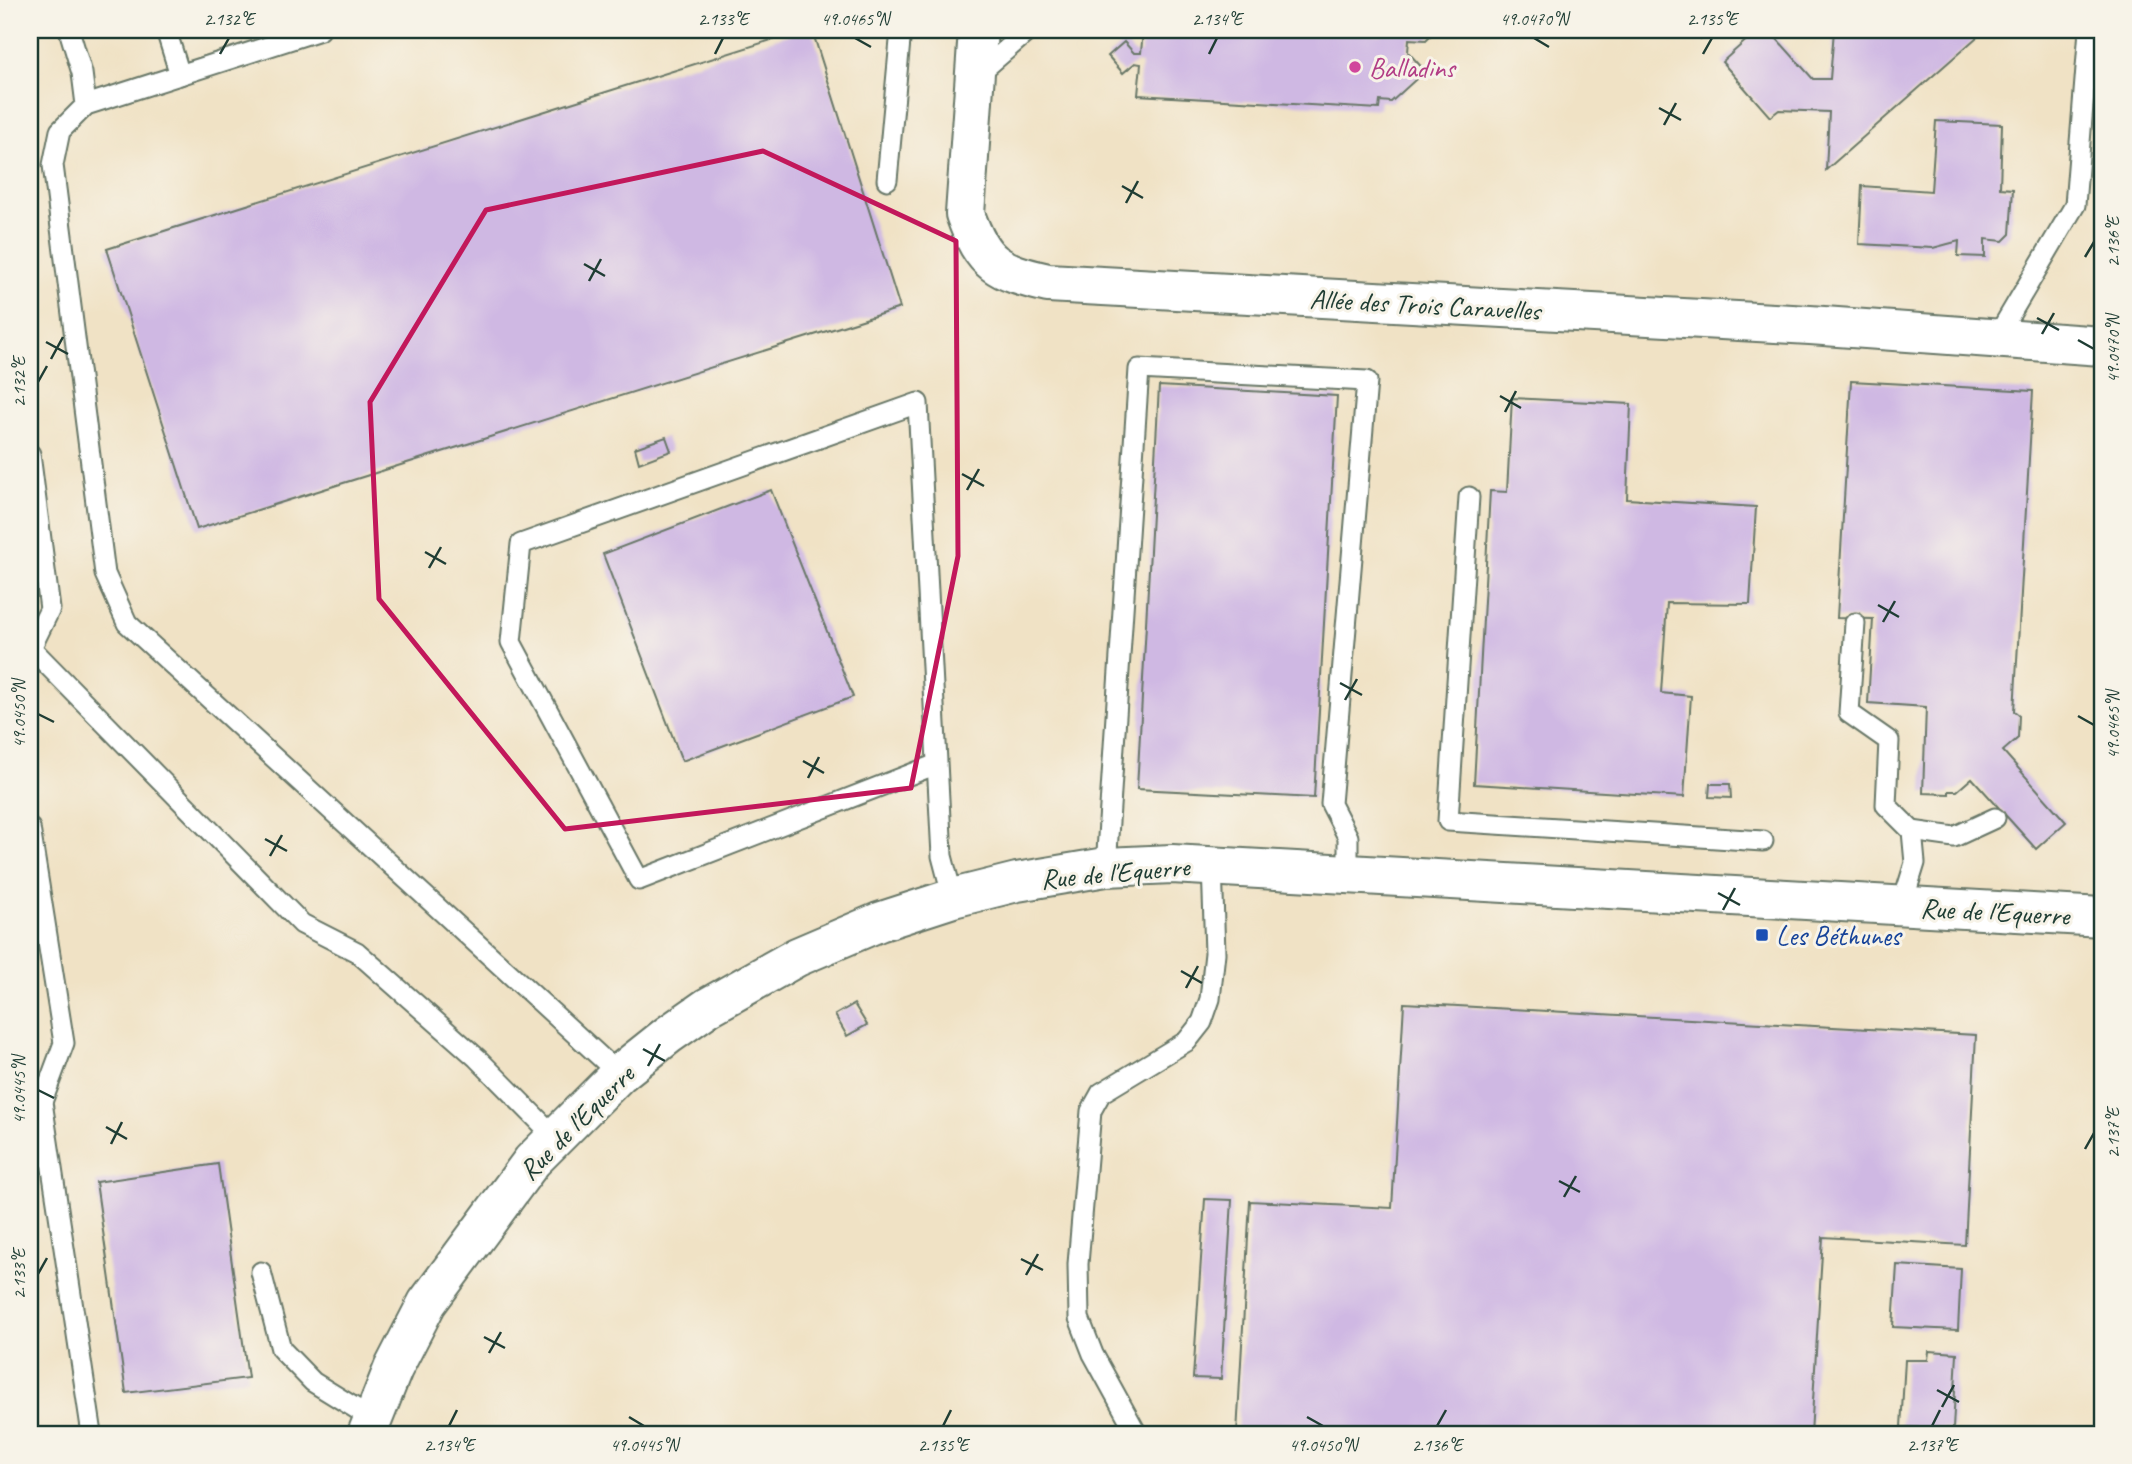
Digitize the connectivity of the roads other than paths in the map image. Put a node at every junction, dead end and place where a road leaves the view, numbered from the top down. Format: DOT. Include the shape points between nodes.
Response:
graph roads {
  1 [pos="69,30"];
  2 [pos="166,30"];
  3 [pos="320,30"];
  4 [pos="901,30"];
  5 [pos="978,30"];
  6 [pos="1029,30"];
  7 [pos="2089,30"];
  8 [pos="180,75"];
  9 [pos="974,78"];
  10 [pos="86,105"];
  11 [pos="887,180"];
  12 [pos="1994,340"];
  13 [pos="2102,346"];
  14 [pos="30,454"];
  15 [pos="1469,497"];
  16 [pos="1855,622"];
  17 [pos="30,649"];
  18 [pos="937,764"];
  19 [pos="1995,817"];
  20 [pos="30,828"];
  21 [pos="1912,831"];
  22 [pos="1763,841"];
  23 [pos="1212,865"];
  24 [pos="1106,867"];
  25 [pos="1348,873"];
  26 [pos="953,898"];
  27 [pos="1902,905"];
  28 [pos="2102,917"];
  29 [pos="618,1074"];
  30 [pos="555,1137"];
  31 [pos="261,1272"];
  32 [pos="370,1427"];
  33 [pos="92,1434"];
  34 [pos="1138,1434"];
  1 -- 10 [label="lane"];
  2 -- 8 [label="lane"];
  3 -- 8 [label="lane"];
  4 -- 11 [label="lane"];
  5 -- 9 [label="street, Allée des Trois Caravelles"];
  6 -- 9 [label="lane"];
  7 -- 12 [label="lane" via="2075,205"];
  8 -- 10 [label="lane"];
  9 -- 12 [label="street, Allée des Trois Caravelles" via="965,214 983,254 999,269 1020,276 1048,283"];
  10 -- 29 [label="lane" via="60,131 53,165 105,574 127,623"];
  12 -- 13 [label="street, Allée des Trois Caravelles"];
  14 -- 17 [label="lane" via="50,609"];
  15 -- 22 [label="lane" via="1448,821"];
  16 -- 21 [label="lane" via="1849,713 1889,741 1886,805"];
  17 -- 30 [label="lane" via="302,924 357,952 477,1058"];
  18 -- 18 [label="lane" via="918,403 521,544 511,642 639,880"];
  18 -- 26 [label="lane" via="942,856"];
  19 -- 21 [label="lane" via="1954,837"];
  20 -- 33 [label="lane" via="64,1043 42,1102"];
  21 -- 27 [label="lane" via="1915,863"];
  23 -- 24 [label="street, Rue de l'Equerre"];
  23 -- 25 [label="street, Rue de l'Equerre"];
  23 -- 34 [label="lane" via="1215,953 1210,999 1202,1022 1187,1041 1101,1093 1091,1111 1078,1264 1079,1318 1093,1354"];
  24 -- 25 [label="lane" via="1139,369 1367,381 1331,804 1348,837"];
  24 -- 26 [label="street, Rue de l'Equerre"];
  25 -- 27 [label="street, Rue de l'Equerre"];
  26 -- 29 [label="street, Rue de l'Equerre" via="879,922 797,957 708,1007"];
  27 -- 28 [label="street, Rue de l'Equerre"];
  29 -- 30 [label="street, Rue de l'Equerre"];
  30 -- 32 [label="street, Rue de l'Equerre" via="532,1161 427,1303"];
  31 -- 32 [label="lane" via="281,1349 313,1382"];
}
